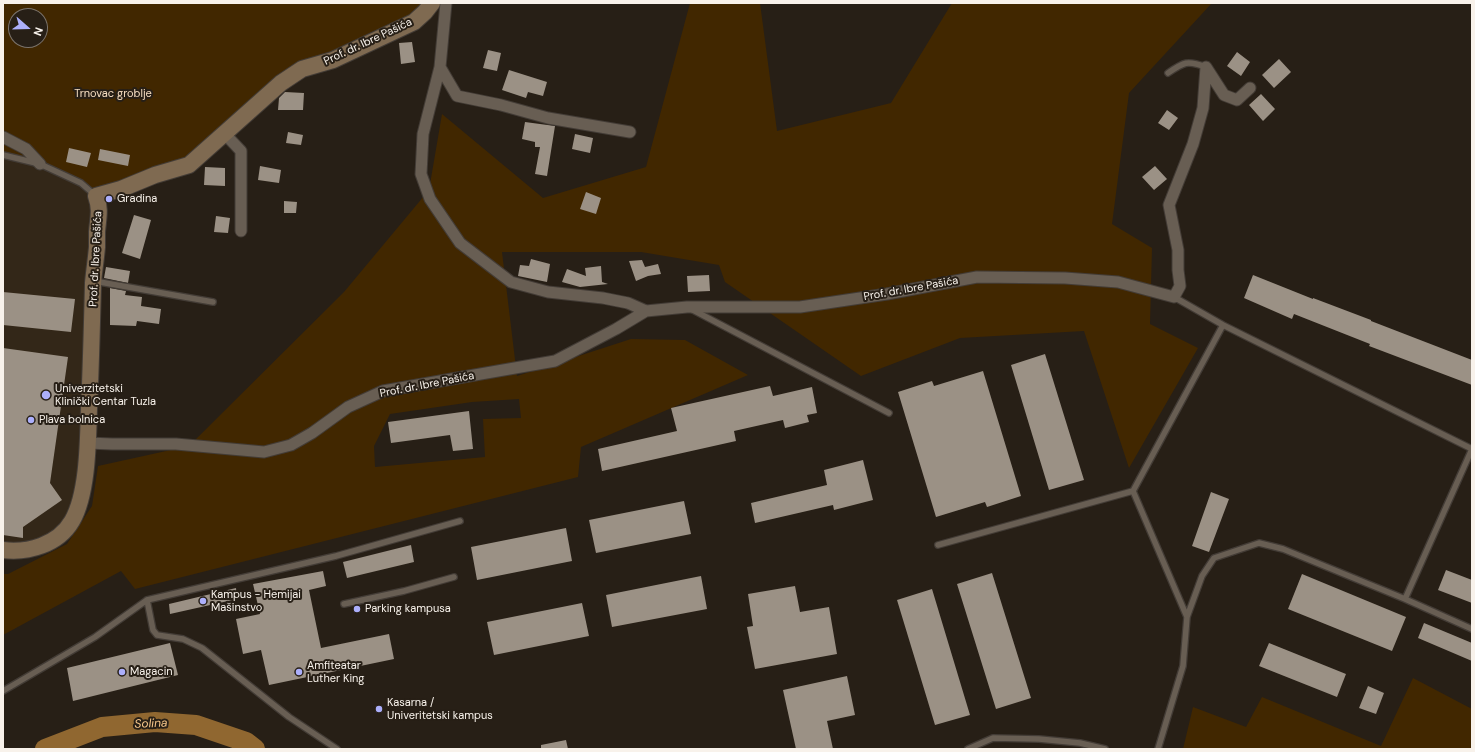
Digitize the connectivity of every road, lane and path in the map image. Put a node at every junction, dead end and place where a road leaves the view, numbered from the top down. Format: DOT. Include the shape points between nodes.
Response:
graph roads {
  1 [pos="432,3"];
  2 [pos="446,3"];
  3 [pos="440,67"];
  4 [pos="1206,67"];
  5 [pos="1168,73"];
  6 [pos="1250,88"];
  7 [pos="630,132"];
  8 [pos="224,133"];
  9 [pos="3,137"];
  10 [pos="3,155"];
  11 [pos="40,164"];
  12 [pos="96,196"];
  13 [pos="241,231"];
  14 [pos="93,281"];
  15 [pos="1174,297"];
  16 [pos="213,302"];
  17 [pos="687,307"];
  18 [pos="646,311"];
  19 [pos="1223,325"];
  20 [pos="889,412"];
  21 [pos="88,443"];
  22 [pos="1472,449"];
  23 [pos="1133,491"];
  24 [pos="460,521"];
  25 [pos="938,545"];
  26 [pos="3,550"];
  27 [pos="454,578"];
  28 [pos="1405,599"];
  29 [pos="146,600"];
  30 [pos="344,604"];
  31 [pos="1187,617"];
  32 [pos="1472,629"];
  33 [pos="3,691"];
  34 [pos="337,749"];
  35 [pos="968,749"];
  36 [pos="1105,749"];
  37 [pos="1158,749"];
  1 -- 8 [label="street, Prof. dr. Ibre Pašića" via="414,22 333,60 302,70 281,83"];
  2 -- 3 [label="street, Prof. dr. Ibre Pašića"];
  3 -- 7 [label="street" via="457,96 548,118"];
  3 -- 18 [label="street, Prof. dr. Ibre Pašića" via="423,134 421,174 430,199 460,243 511,282 548,292 628,303"];
  4 -- 5 [label="lane" via="1183,62"];
  4 -- 6 [label="street" via="1224,95 1237,100"];
  4 -- 15 [label="street" via="1203,108 1193,144 1169,206 1178,250 1180,286"];
  8 -- 12 [label="street, Prof. dr. Ibre Pašića" via="189,165"];
  8 -- 13 [label="street" via="241,151"];
  9 -- 11 [label="street" via="26,149"];
  10 -- 11 [label="lane"];
  11 -- 12 [label="lane" via="81,183"];
  12 -- 14 [label="street, Prof. dr. Ibre Pašića" via="100,214"];
  14 -- 16 [label="lane"];
  14 -- 21 [label="street, Prof. dr. Ibre Pašića"];
  15 -- 17 [label="street, Prof. dr. Ibre Pašića" via="1118,282 1065,278 977,278 800,307"];
  15 -- 19 [label="lane"];
  17 -- 18 [label="street, Prof. dr. Ibre Pašića"];
  17 -- 20 [label="lane"];
  18 -- 21 [label="street, Prof. dr. Ibre Pašića" via="616,330 555,361 383,391 348,407 291,445 264,452 176,444"];
  19 -- 22 [label="lane"];
  19 -- 23 [label="lane"];
  21 -- 26 [label="street, Prof. dr. Ibre Pašića" via="81,498 72,522 48,543 30,550"];
  22 -- 28 [label="lane"];
  23 -- 25 [label="lane"];
  23 -- 31 [label="lane"];
  24 -- 29 [label="lane" via="336,556"];
  27 -- 30 [label="lane"];
  28 -- 31 [label="lane" via="1283,549 1259,543 1214,558 1202,576"];
  28 -- 32 [label="lane"];
  29 -- 33 [label="lane" via="95,637"];
  29 -- 34 [label="lane" via="153,630 157,635 183,639 202,648 289,717"];
  31 -- 37 [label="lane" via="1183,666"];
  35 -- 36 [label="lane" via="993,738 1053,740"];
}
